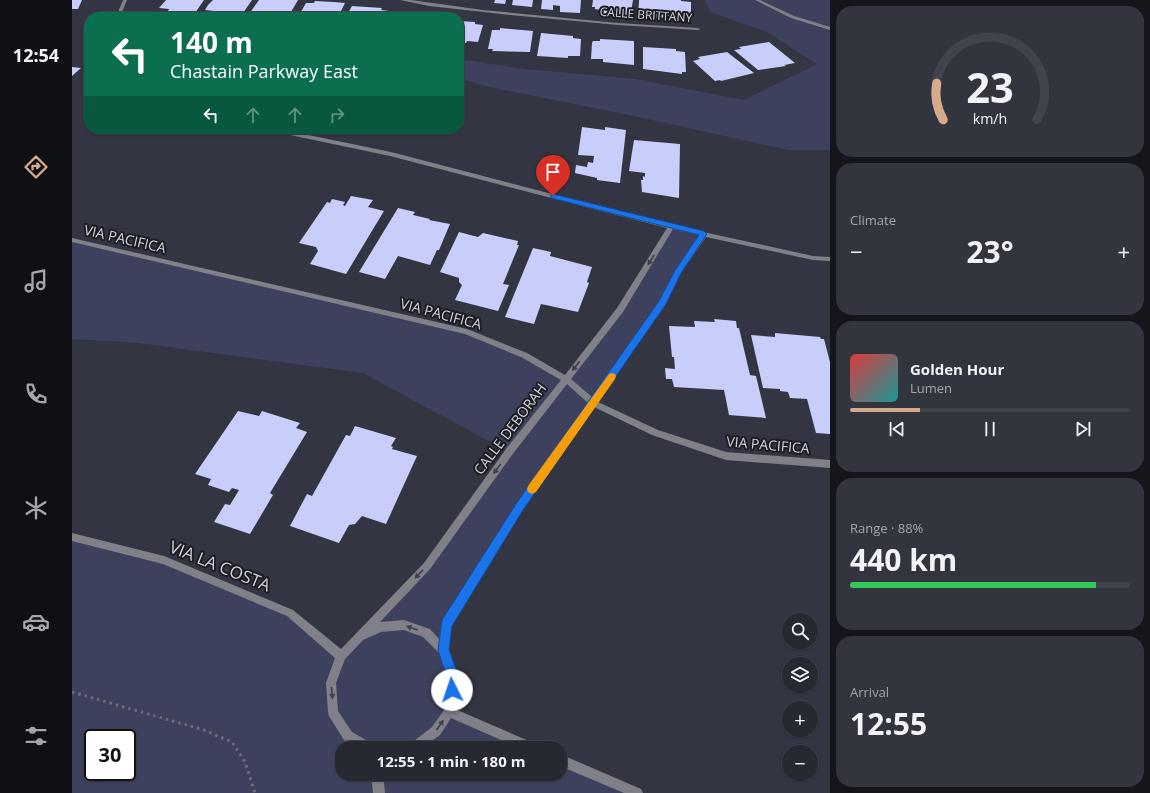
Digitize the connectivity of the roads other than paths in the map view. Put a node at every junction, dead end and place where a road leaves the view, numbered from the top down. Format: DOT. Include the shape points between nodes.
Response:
graph roads {
  1 [pos="125,0"];
  2 [pos="402,0"];
  3 [pos="757,0"];
  4 [pos="120,12"];
  5 [pos="698,29"];
  6 [pos="830,29"];
  7 [pos="295,134"];
  8 [pos="671,227"];
  9 [pos="704,234"];
  10 [pos="72,240"];
  11 [pos="830,259"];
  12 [pos="566,379"];
  13 [pos="593,403"];
  14 [pos="830,464"];
  15 [pos="72,537"];
  16 [pos="359,637"];
  17 [pos="443,650"];
  18 [pos="341,656"];
  19 [pos="449,712"];
  20 [pos="357,741"];
  21 [pos="422,741"];
  22 [pos="516,741"];
  23 [pos="567,763"];
  24 [pos="378,781"];
  25 [pos="379,793"];
  26 [pos="637,793"];
  1 -- 4 [label="street"];
  2 -- 5 [label="street, CALLE BRITTANY" via="453,9"];
  3 -- 6 [label="street" via="800,20"];
  7 -- 8 [label="street" via="391,154"];
  8 -- 9 [label="street"];
  8 -- 12 [label="street, CALLE DEBORAH, one-way" via="620,310"];
  9 -- 11 [label="street" via="813,258"];
  9 -- 13 [label="street, CALLE DEBORAH" via="678,272 663,302"];
  10 -- 12 [label="street, VIA PACIFICA" via="467,332 524,355"];
  12 -- 13 [label="street, VIA PACIFICA"];
  12 -- 16 [label="street, CALLE DEBORAH, one-way" via="509,452 427,566"];
  13 -- 14 [label="street, VIA PACIFICA" via="655,433 726,456"];
  13 -- 17 [label="street, CALLE DEBORAH" via="519,507 446,624"];
  15 -- 18 [label="street, VIA LA COSTA" via="164,560 290,613"];
  17 -- 16 [label="street, CALLE DEBORAH, one-way" via="426,633 404,625 380,627"];
  16 -- 18 [label="street, CALLE DEBORAH"];
  17 -- 19 [label="street, CALLE DEBORAH" via="454,680"];
  18 -- 20 [label="street, CALLE DEBORAH, one-way" via="331,682 333,712 348,736"];
  21 -- 19 [label="street, CALLE DEBORAH, one-way" via="436,731"];
  19 -- 22 [label="street"];
  23 -- 26 [label="street"];
  24 -- 25 [label="street"];
}
